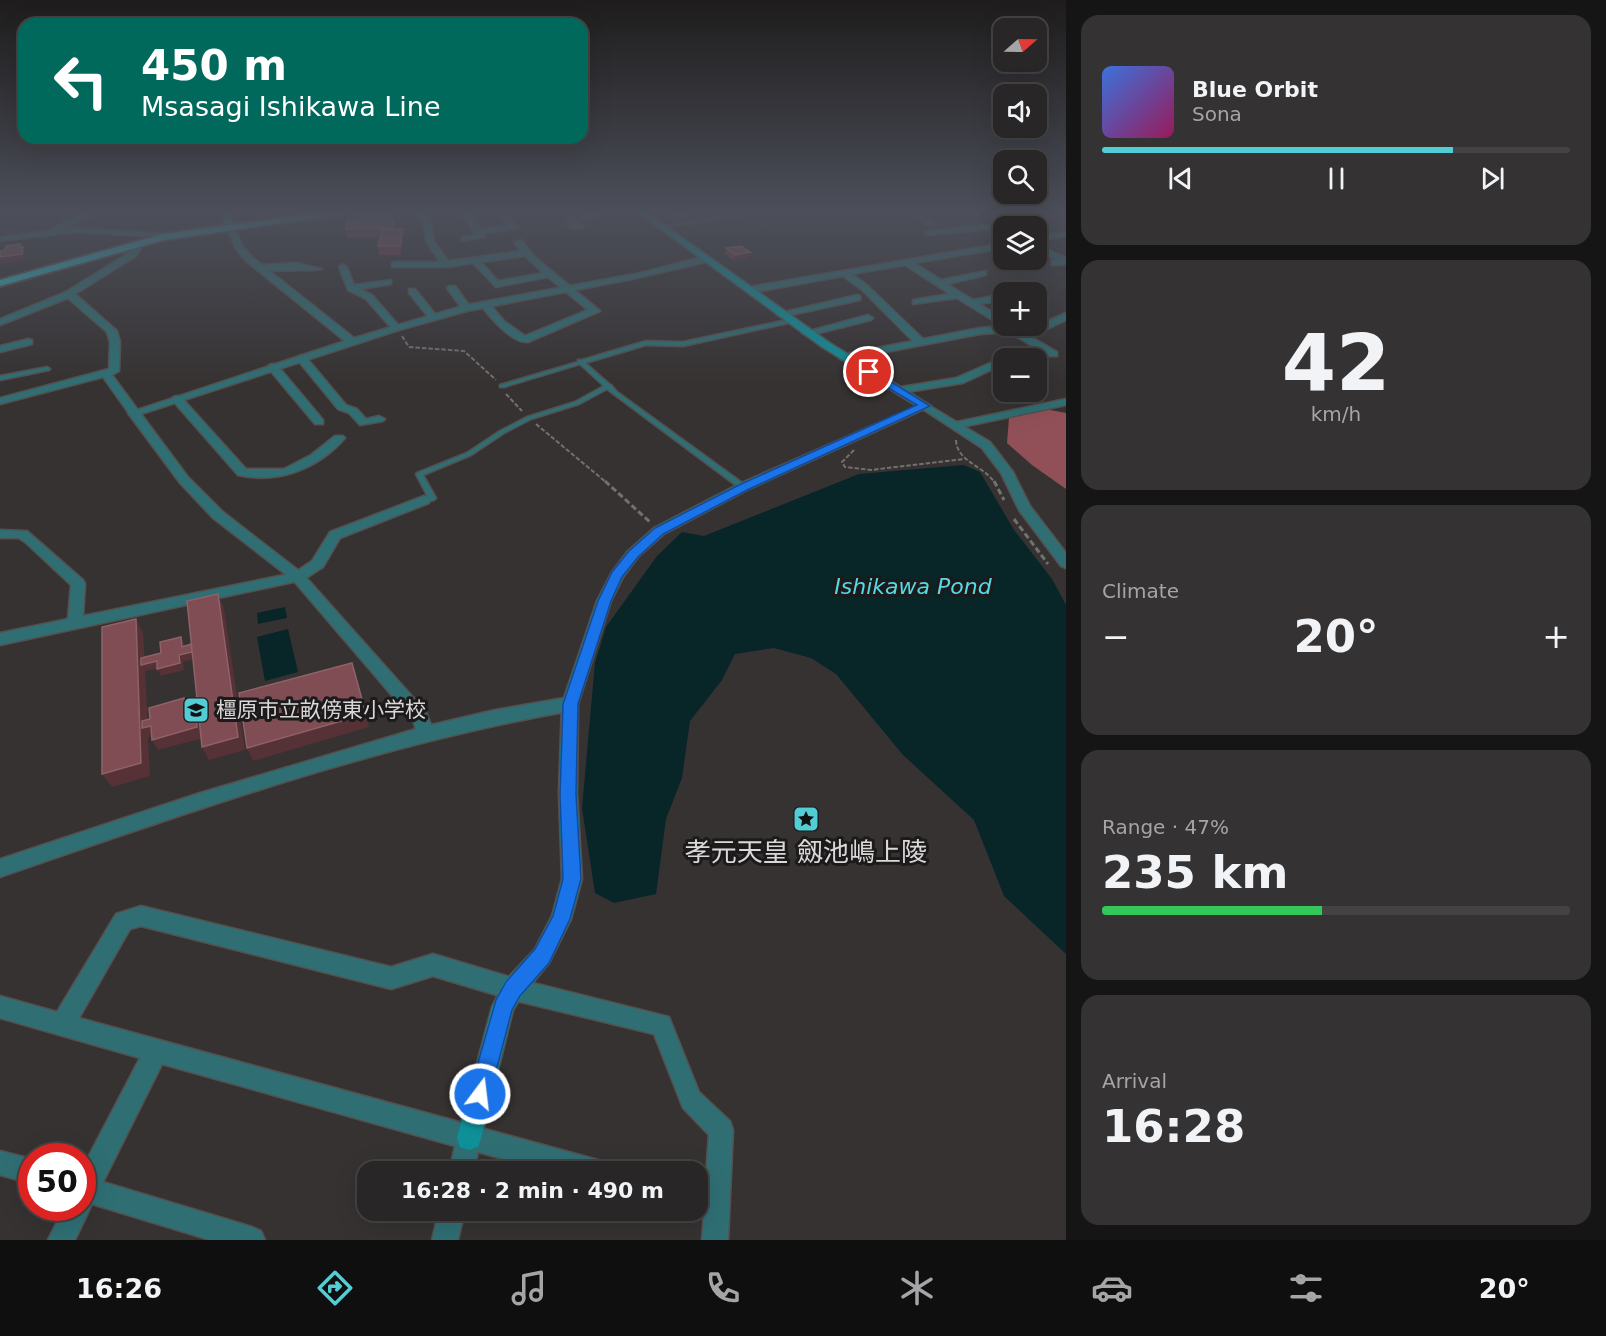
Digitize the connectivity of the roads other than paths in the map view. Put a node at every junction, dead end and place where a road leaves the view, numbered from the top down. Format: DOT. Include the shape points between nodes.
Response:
graph roads {
  1 [pos="49,269"];
  2 [pos="109,269"];
  3 [pos="260,269"];
  4 [pos="344,269"];
  5 [pos="483,269"];
  6 [pos="544,269"];
  7 [pos="663,269"];
  8 [pos="720,269"];
  9 [pos="868,269"];
  10 [pos="917,269"];
  11 [pos="845,273"];
  12 [pos="983,273"];
  13 [pos="550,274"];
  14 [pos="388,282"];
  15 [pos="0,283"];
  16 [pos="939,283"];
  17 [pos="351,288"];
  18 [pos="452,288"];
  19 [pos="566,288"];
  20 [pos="749,290"];
  21 [pos="412,291"];
  22 [pos="69,294"];
  23 [pos="959,295"];
  24 [pos="857,298"];
  25 [pos="993,299"];
  26 [pos="916,302"];
  27 [pos="972,303"];
  28 [pos="484,304"];
  29 [pos="466,308"];
  30 [pos="781,314"];
  31 [pos="1066,316"];
  32 [pos="434,317"];
  33 [pos="993,317"];
  34 [pos="868,318"];
  35 [pos="791,321"];
  36 [pos="0,322"];
  37 [pos="1047,326"];
  38 [pos="396,328"];
  39 [pos="993,329"];
  40 [pos="807,333"];
  41 [pos="1023,336"];
  42 [pos="28,342"];
  43 [pos="352,342"];
  44 [pos="920,342"];
  45 [pos="0,349"];
  46 [pos="1053,354"];
  47 [pos="844,357"];
  48 [pos="301,358"];
  49 [pos="580,361"];
  50 [pos="993,365"];
  51 [pos="273,367"];
  52 [pos="47,369"];
  53 [pos="105,372"];
  54 [pos="0,378"];
  55 [pos="502,386"];
  56 [pos="609,386"];
  57 [pos="901,390"];
  58 [pos="177,399"];
  59 [pos="0,401"];
  60 [pos="1066,402"];
  61 [pos="925,406"];
  62 [pos="134,413"];
  63 [pos="379,419"];
  64 [pos="319,422"];
  65 [pos="962,428"];
  66 [pos="339,438"];
  67 [pos="743,487"];
  68 [pos="424,500"];
  69 [pos="0,534"];
  70 [pos="1066,563"];
  71 [pos="297,577"];
  72 [pos="75,623"];
  73 [pos="0,639"];
  74 [pos="570,704"];
  75 [pos="426,733"];
  76 [pos="0,868"];
  77 [pos="513,989"];
  78 [pos="0,1007"];
  79 [pos="62,1025"];
  80 [pos="157,1049"];
  81 [pos="469,1138"];
  82 [pos="464,1161"];
  83 [pos="556,1161"];
  84 [pos="0,1163"];
  85 [pos="18,1168"];
  86 [pos="96,1168"];
  87 [pos="708,1195"];
  88 [pos="96,1199"];
  89 [pos="708,1205"];
  90 [pos="69,1221"];
  91 [pos="449,1221"];
  92 [pos="60,1240"];
  93 [pos="252,1240"];
  94 [pos="445,1240"];
  95 [pos="715,1240"];
  1 -- 15 [label="highway"];
  2 -- 22 [label="street"];
  3 -- 43 [label="street"];
  4 -- 17 [label="street"];
  5 -- 13 [label="street" via="496,284"];
  6 -- 13 [label="street"];
  7 -- 19 [label="street"];
  8 -- 20 [label="main road"];
  9 -- 11 [label="street"];
  10 -- 16 [label="street"];
  11 -- 20 [label="street"];
  11 -- 44 [label="street"];
  12 -- 16 [label="street"];
  13 -- 19 [label="street"];
  14 -- 17 [label="street"];
  16 -- 23 [label="street"];
  17 -- 38 [label="street" via="369,297"];
  18 -- 29 [label="street"];
  19 -- 28 [label="street"];
  19 -- 28 [label="street" via="595,311 524,340"];
  20 -- 30 [label="main road"];
  21 -- 32 [label="street"];
  22 -- 36 [label="street"];
  22 -- 53 [label="street" via="112,332 114,370"];
  23 -- 26 [label="street"];
  23 -- 27 [label="street"];
  24 -- 30 [label="street"];
  25 -- 27 [label="street"];
  27 -- 33 [label="street"];
  28 -- 29 [label="street"];
  29 -- 32 [label="street"];
  30 -- 35 [label="main road"];
  31 -- 37 [label="street"];
  32 -- 38 [label="street"];
  34 -- 40 [label="street"];
  35 -- 40 [label="main road"];
  35 -- 49 [label="lane" via="683,344 646,343"];
  38 -- 43 [label="street"];
  39 -- 44 [label="street"];
  40 -- 47 [label="main road"];
  41 -- 46 [label="street"];
  42 -- 45 [label="street"];
  43 -- 48 [label="street"];
  44 -- 47 [label="street"];
  47 -- 57 [label="main road"];
  48 -- 51 [label="street"];
  48 -- 63 [label="street" via="342,407 353,411 364,423"];
  49 -- 55 [label="lane"];
  49 -- 56 [label="lane"];
  50 -- 57 [label="street" via="959,381"];
  51 -- 58 [label="street"];
  51 -- 64 [label="street"];
  52 -- 54 [label="lane"];
  53 -- 59 [label="street"];
  53 -- 62 [label="street"];
  56 -- 67 [label="lane"];
  56 -- 68 [label="lane" via="577,403 529,418 469,454 419,474 432,498"];
  57 -- 61 [label="main road"];
  58 -- 62 [label="street"];
  58 -- 66 [label="street" via="242,472 281,474 327,450"];
  60 -- 65 [label="street"];
  61 -- 65 [label="street"];
  61 -- 67 [label="main road"];
  62 -- 71 [label="street" via="184,480 218,515"];
  65 -- 70 [label="street" via="986,446 1007,472 1024,507"];
  67 -- 74 [label="main road" via="659,531 633,554 604,601"];
  68 -- 71 [label="street" via="335,535 318,564"];
  69 -- 72 [label="street" via="22,534 78,584"];
  71 -- 72 [label="street"];
  71 -- 75 [label="street" via="420,717"];
  72 -- 73 [label="street"];
  74 -- 75 [label="street"];
  74 -- 77 [label="main road" via="568,794 572,879 561,919 542,956"];
  75 -- 76 [label="street" via="200,801"];
  77 -- 79 [label="street" via="433,965 391,978 141,916 123,921"];
  77 -- 81 [label="main road" via="503,1007"];
  77 -- 87 [label="street" via="661,1025 691,1100 722,1130"];
  78 -- 79 [label="street"];
  79 -- 80 [label="street"];
  80 -- 81 [label="street"];
  80 -- 86 [label="street"];
  81 -- 82 [label="street"];
  81 -- 83 [label="street"];
  84 -- 85 [label="street"];
  88 -- 93 [label="street"];
  89 -- 95 [label="street"];
  90 -- 92 [label="street"];
  91 -- 94 [label="street"];
}
